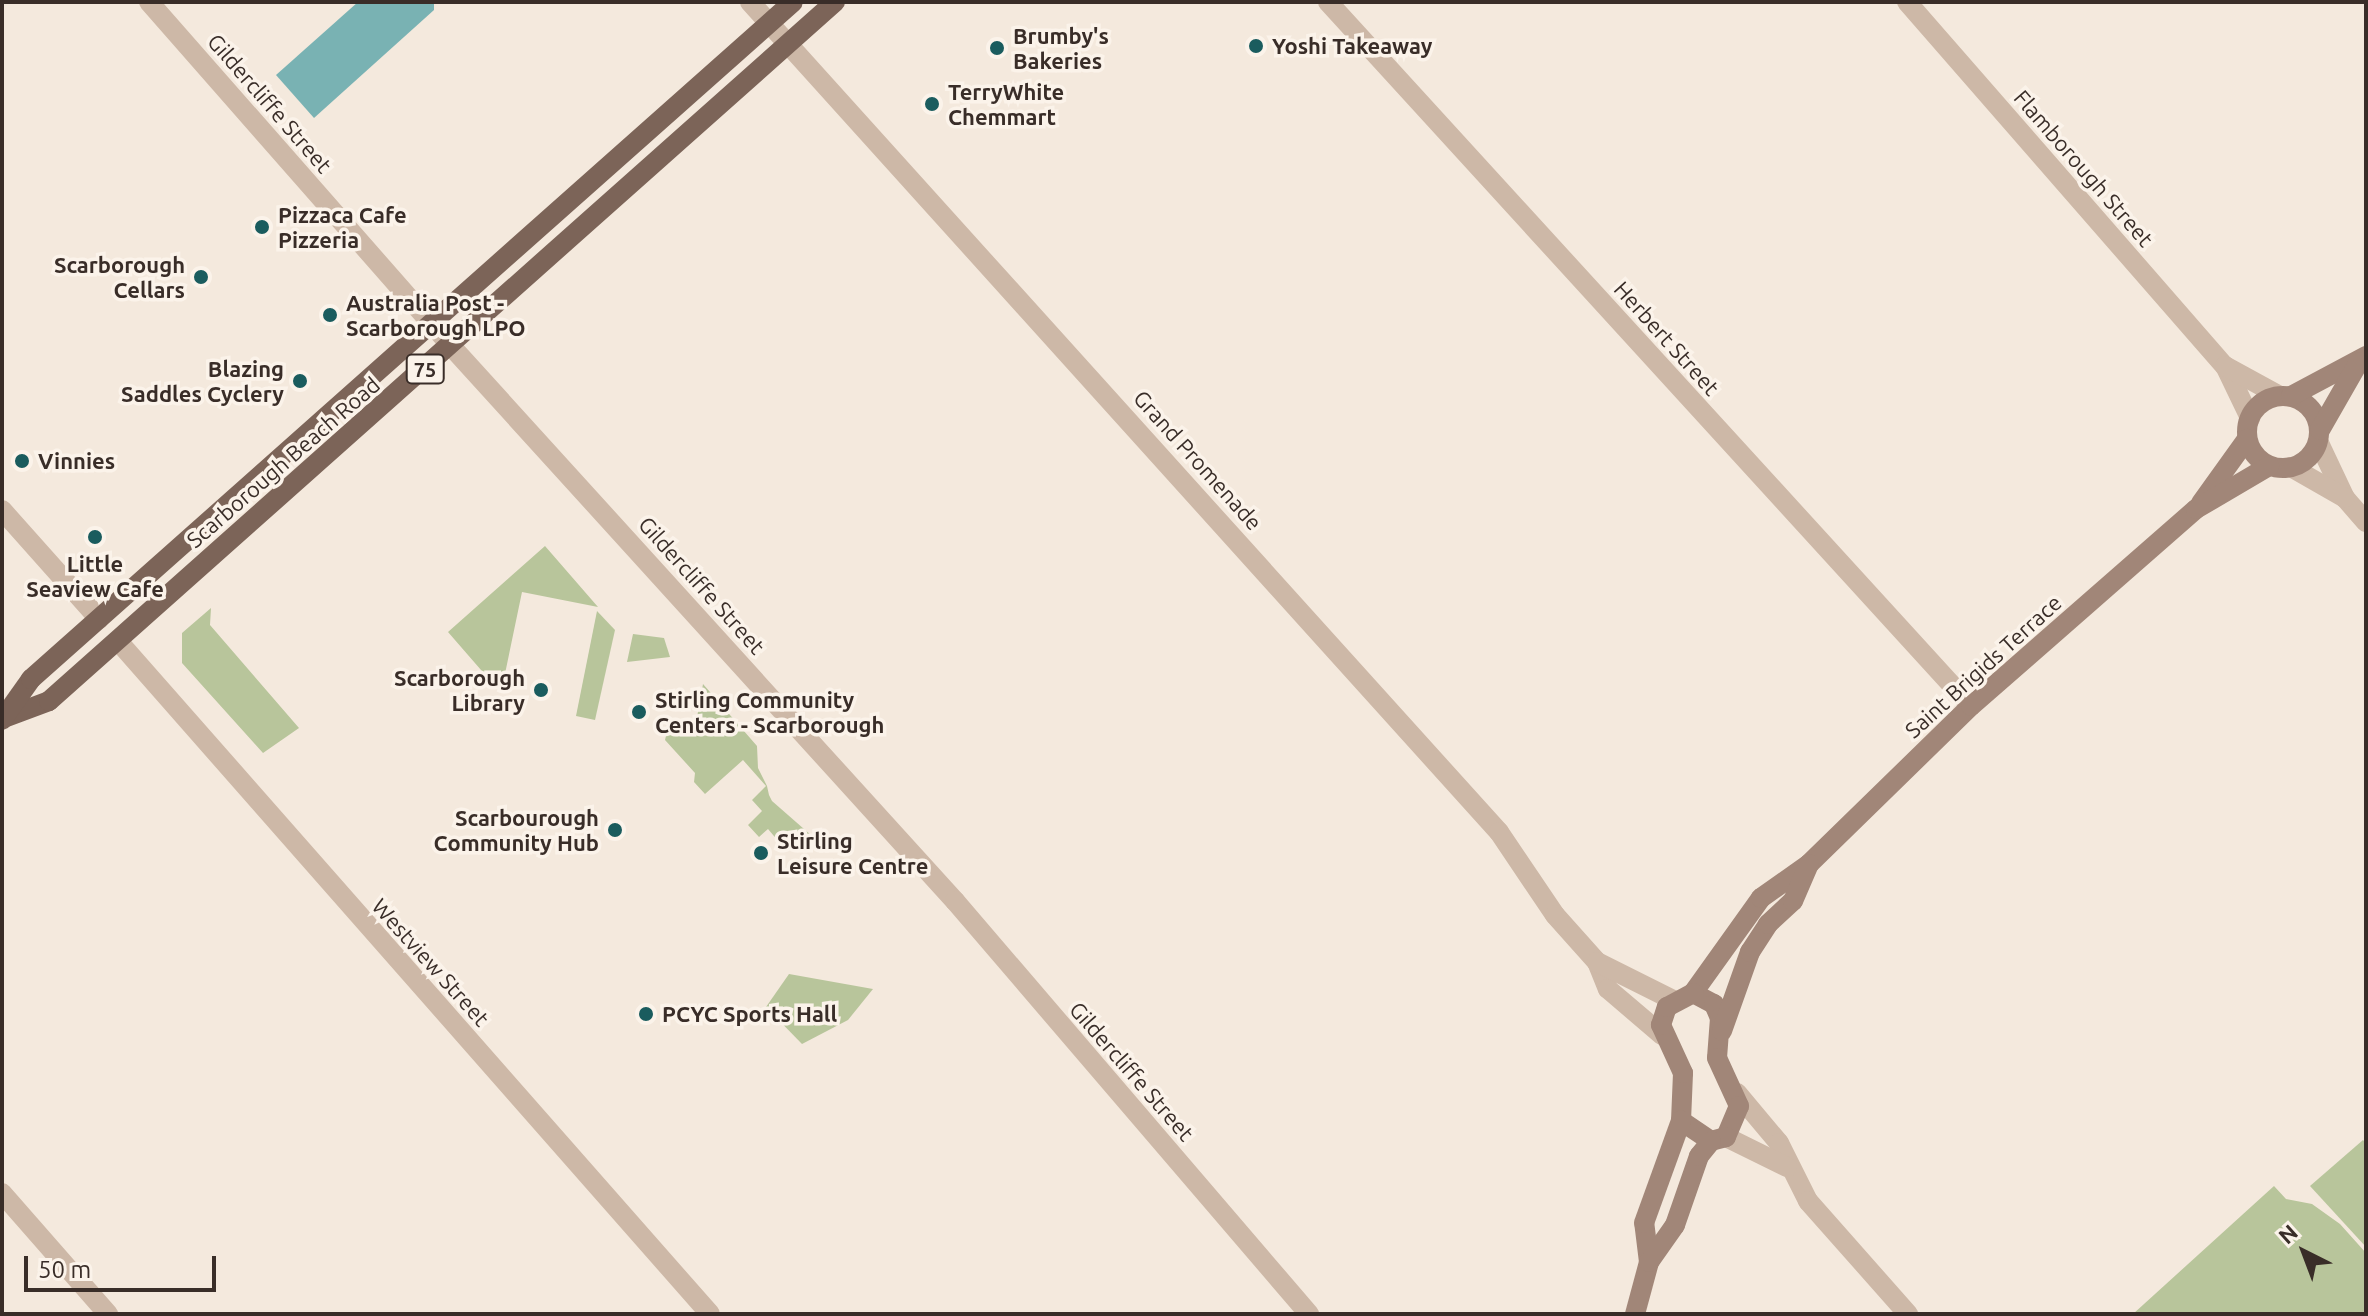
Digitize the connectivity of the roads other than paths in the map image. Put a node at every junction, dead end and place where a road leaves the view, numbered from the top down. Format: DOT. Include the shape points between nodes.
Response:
graph roads {
  1 [pos="149,2"];
  2 [pos="750,2"];
  3 [pos="793,2"];
  4 [pos="835,2"];
  5 [pos="1328,2"];
  6 [pos="1907,2"];
  7 [pos="770,23"];
  8 [pos="789,43"];
  9 [pos="432,324"];
  10 [pos="451,346"];
  11 [pos="2363,359"];
  12 [pos="2225,366"];
  13 [pos="2284,396"];
  14 [pos="2250,418"];
  15 [pos="2319,436"];
  16 [pos="2247,439"];
  17 [pos="2269,466"];
  18 [pos="2291,467"];
  19 [pos="2345,498"];
  20 [pos="2196,509"];
  21 [pos="2,510"];
  22 [pos="2366,522"];
  23 [pos="99,619"];
  24 [pos="118,641"];
  25 [pos="1971,706"];
  26 [pos="3,719"];
  27 [pos="1809,864"];
  28 [pos="1597,962"];
  29 [pos="1693,993"];
  30 [pos="1673,1000"];
  31 [pos="1722,1031"];
  32 [pos="1662,1035"];
  33 [pos="1737,1093"];
  34 [pos="1681,1121"];
  35 [pos="1718,1139"];
  36 [pos="1787,1167"];
  37 [pos="2,1193"];
  38 [pos="1649,1262"];
  39 [pos="108,1314"];
  40 [pos="710,1314"];
  41 [pos="1309,1314"];
  42 [pos="1635,1314"];
  43 [pos="1908,1314"];
  1 -- 9 [label="street, Gildercliffe Street"];
  2 -- 7 [label="street, Grand Promenade"];
  3 -- 7 [label="main road, Scarborough Beach Road / 75"];
  4 -- 8 [label="main road, Scarborough Beach Road / 75"];
  5 -- 25 [label="street, Herbert Street"];
  6 -- 12 [label="street, Flamborough Street"];
  7 -- 8 [label="street, Grand Promenade"];
  7 -- 9 [label="main road, Scarborough Beach Road / 75"];
  8 -- 10 [label="main road, Scarborough Beach Road / 75"];
  8 -- 28 [label="street, Grand Promenade" via="1499,832 1555,915"];
  9 -- 10 [label="street, Gildercliffe Street"];
  9 -- 23 [label="main road, Scarborough Beach Road / 75"];
  10 -- 24 [label="main road, Scarborough Beach Road / 75"];
  10 -- 41 [label="street, Gildercliffe Street" via="955,901"];
  11 -- 13 [label="street"];
  11 -- 15 [label="street"];
  12 -- 13 [label="street, Flamborough Street"];
  12 -- 14 [label="street, Flamborough Street"];
  13 -- 14 [label="street" via="2266,400"];
  13 -- 15 [label="street" via="2310,407"];
  14 -- 16 [label="street"];
  15 -- 18 [label="street" via="2303,462"];
  15 -- 19 [label="street"];
  16 -- 17 [label="street"];
  16 -- 20 [label="street, Saint Brigids Terrace"];
  17 -- 18 [label="street"];
  17 -- 20 [label="street, Saint Brigids Terrace"];
  18 -- 19 [label="street"];
  19 -- 22 [label="street"];
  20 -- 25 [label="street, Saint Brigids Terrace"];
  21 -- 23 [label="street"];
  23 -- 26 [label="main road, Scarborough Beach Road / 75" via="31,679"];
  24 -- 26 [label="main road, Scarborough Beach Road / 75" via="49,701"];
  24 -- 40 [label="street, Westview Street"];
  25 -- 27 [label="street, Saint Brigids Terrace"];
  27 -- 29 [label="street, Saint Brigids Terrace" via="1761,898"];
  27 -- 31 [label="street, Saint Brigids Terrace" via="1793,901 1768,924 1750,952"];
  28 -- 30 [label="street, Grand Promenade"];
  28 -- 32 [label="street, Grand Promenade" via="1608,989"];
  29 -- 30 [label="street"];
  29 -- 31 [label="street" via="1714,1004"];
  30 -- 32 [label="street" via="1663,1016"];
  31 -- 33 [label="street" via="1717,1058"];
  32 -- 34 [label="street" via="1683,1073"];
  33 -- 35 [label="street" via="1737,1120"];
  33 -- 36 [label="street" via="1779,1143"];
  34 -- 35 [label="street"];
  34 -- 38 [label="street" via="1644,1223"];
  35 -- 36 [label="street"];
  35 -- 38 [label="street" via="1699,1156 1675,1225"];
  36 -- 43 [label="street" via="1808,1201"];
  37 -- 39 [label="street"];
  38 -- 42 [label="street"];
}
